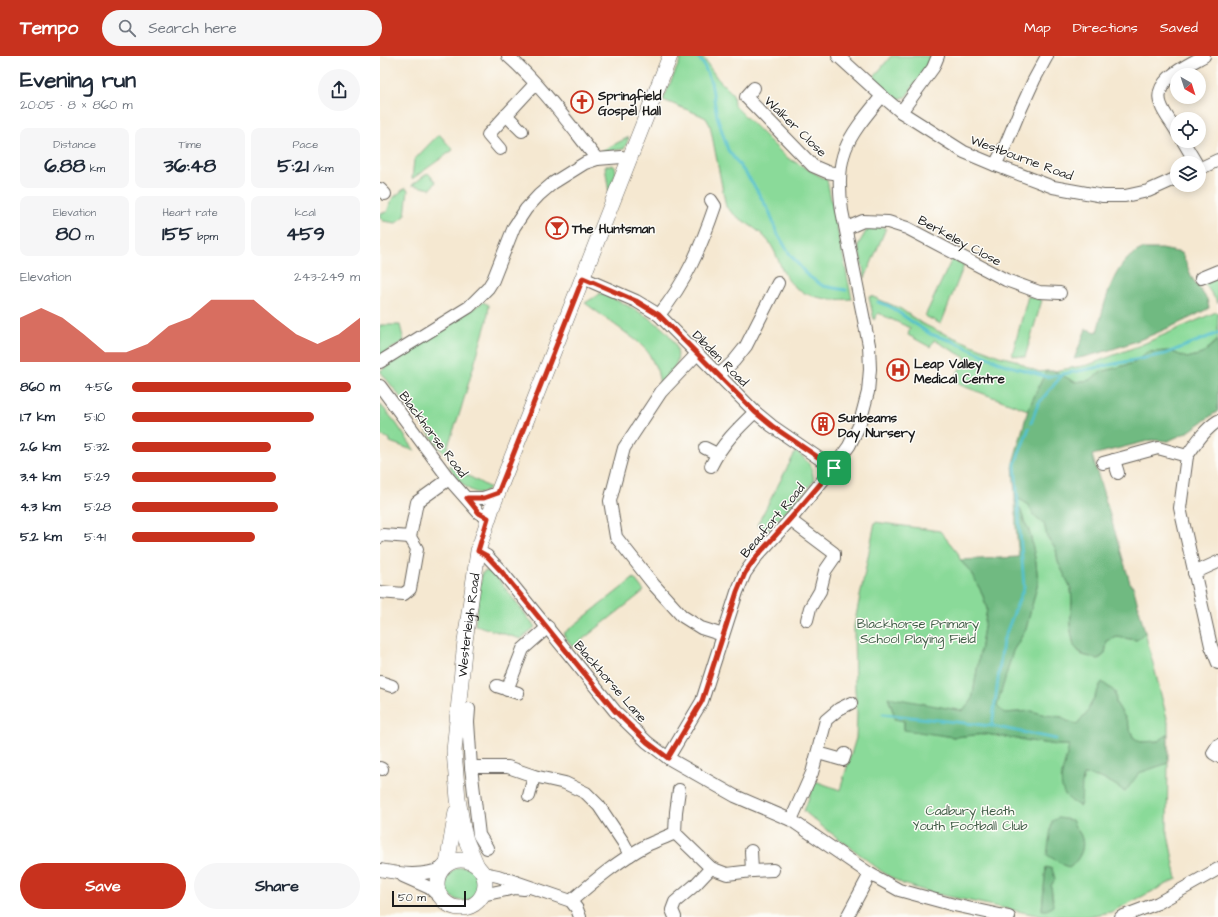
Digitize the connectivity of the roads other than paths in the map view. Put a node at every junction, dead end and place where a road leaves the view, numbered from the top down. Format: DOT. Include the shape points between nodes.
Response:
graph roads {
  1 [pos="508,56"];
  2 [pos="670,56"];
  3 [pos="838,56"];
  4 [pos="938,56"];
  5 [pos="1047,56"];
  6 [pos="1204,56"];
  7 [pos="536,84"];
  8 [pos="754,88"];
  9 [pos="882,96"];
  10 [pos="901,112"];
  11 [pos="506,115"];
  12 [pos="1170,120"];
  13 [pos="522,131"];
  14 [pos="500,149"];
  15 [pos="597,159"];
  16 [pos="630,159"];
  17 [pos="1218,160"];
  18 [pos="995,165"];
  19 [pos="1206,165"];
  20 [pos="840,174"];
  21 [pos="1170,181"];
  22 [pos="711,200"];
  23 [pos="847,228"];
  24 [pos="1217,272"];
  25 [pos="583,278"];
  26 [pos="1201,278"];
  27 [pos="778,283"];
  28 [pos="1060,293"];
  29 [pos="659,315"];
  30 [pos="697,354"];
  31 [pos="380,362"];
  32 [pos="719,375"];
  33 [pos="380,386"];
  34 [pos="755,412"];
  35 [pos="1218,420"];
  36 [pos="705,448"];
  37 [pos="717,454"];
  38 [pos="1187,456"];
  39 [pos="711,466"];
  40 [pos="834,468"];
  41 [pos="1118,473"];
  42 [pos="449,479"];
  43 [pos="498,493"];
  44 [pos="467,498"];
  45 [pos="488,518"];
  46 [pos="790,520"];
  47 [pos="410,536"];
  48 [pos="380,537"];
  49 [pos="478,551"];
  50 [pos="1218,562"];
  51 [pos="1194,573"];
  52 [pos="380,592"];
  53 [pos="807,620"];
  54 [pos="548,627"];
  55 [pos="723,635"];
  56 [pos="1218,663"];
  57 [pos="380,682"];
  58 [pos="392,686"];
  59 [pos="507,690"];
  60 [pos="852,704"];
  61 [pos="469,709"];
  62 [pos="818,753"];
  63 [pos="845,754"];
  64 [pos="668,758"];
  65 [pos="471,767"];
  66 [pos="534,776"];
  67 [pos="679,790"];
  68 [pos="529,796"];
  69 [pos="458,799"];
  70 [pos="791,820"];
  71 [pos="675,833"];
  72 [pos="487,848"];
  73 [pos="751,851"];
  74 [pos="630,855"];
  75 [pos="445,866"];
  76 [pos="711,868"];
  77 [pos="480,869"];
  78 [pos="1218,869"];
  79 [pos="380,870"];
  80 [pos="773,870"];
  81 [pos="752,871"];
  82 [pos="394,873"];
  83 [pos="870,874"];
  84 [pos="540,890"];
  85 [pos="480,898"];
  86 [pos="571,901"];
  87 [pos="446,907"];
  88 [pos="467,917"];
  89 [pos="580,917"];
  90 [pos="675,917"];
  91 [pos="848,917"];
  92 [pos="1009,917"];
  93 [pos="1121,917"];
  1 -- 7 [label="street"];
  2 -- 16 [label="street, Westerleigh Road"];
  3 -- 9 [label="street, Westbourne Road"];
  4 -- 10 [label="street" via="933,68"];
  5 -- 18 [label="street"];
  6 -- 12 [label="street" via="1171,75 1164,82 1160,104"];
  7 -- 11 [label="street"];
  7 -- 15 [label="street"];
  8 -- 20 [label="street, Walker Close" via="746,97 814,166 826,172"];
  9 -- 10 [label="street, Westbourne Road"];
  9 -- 20 [label="street, Beaufort Road" via="849,139 842,157"];
  10 -- 18 [label="street, Westbourne Road" via="964,152"];
  11 -- 13 [label="street"];
  11 -- 14 [label="street" via="488,135"];
  15 -- 16 [label="street"];
  15 -- 31 [label="street" via="553,183 526,209 514,227 493,280 469,307"];
  16 -- 25 [label="street, Westerleigh Road"];
  17 -- 19 [label="street"];
  18 -- 21 [label="street, Westbourne Road" via="1053,187 1103,196 1125,196 1148,191"];
  20 -- 23 [label="street, Beaufort Road" via="840,190"];
  22 -- 29 [label="street" via="714,206 693,264"];
  23 -- 28 [label="street, Berkeley Close" via="863,221 888,222 907,228 1006,280 1039,292"];
  23 -- 40 [label="street, Beaufort Road" via="869,345 870,368 868,392 859,426"];
  24 -- 26 [label="street"];
  25 -- 29 [label="street, Dibden Road" via="636,301"];
  25 -- 43 [label="street, Westerleigh Road"];
  27 -- 32 [label="street" via="746,346"];
  29 -- 30 [label="street, Dibden Road"];
  30 -- 32 [label="street, Dibden Road"];
  30 -- 55 [label="street" via="661,392 624,448 610,501 616,537 654,586 682,616 701,628"];
  32 -- 34 [label="street, Dibden Road"];
  33 -- 42 [label="street, Blackhorse Road"];
  34 -- 37 [label="street" via="727,439"];
  34 -- 40 [label="street, Dibden Road"];
  35 -- 38 [label="street"];
  36 -- 37 [label="street"];
  37 -- 39 [label="street"];
  38 -- 41 [label="street" via="1158,448 1108,461"];
  38 -- 51 [label="street" via="1180,508"];
  40 -- 46 [label="street, Beaufort Road"];
  42 -- 44 [label="street, Blackhorse Road"];
  42 -- 47 [label="street" via="417,502"];
  43 -- 44 [label="street" via="484,498"];
  43 -- 45 [label="street, Westerleigh Road"];
  44 -- 45 [label="street, Blackhorse Road" via="479,513"];
  45 -- 49 [label="street, Westerleigh Road"];
  46 -- 53 [label="street" via="834,553"];
  46 -- 55 [label="street, Beaufort Road" via="745,573"];
  47 -- 48 [label="street"];
  47 -- 52 [label="street" via="417,549 410,589 404,594"];
  49 -- 54 [label="street, Blackhorse Lane" via="492,561"];
  49 -- 69 [label="street, Westerleigh Road" via="465,641 454,750"];
  50 -- 51 [label="street"];
  51 -- 56 [label="street" via="1211,646"];
  54 -- 59 [label="street" via="523,649"];
  54 -- 64 [label="street, Blackhorse Lane" via="615,711"];
  55 -- 64 [label="street, Beaufort Road" via="702,701"];
  57 -- 58 [label="street"];
  60 -- 62 [label="street" via="822,716"];
  61 -- 65 [label="street"];
  62 -- 63 [label="street" via="843,760"];
  62 -- 70 [label="street"];
  64 -- 70 [label="street, Blackhorse Lane" via="735,796"];
  65 -- 66 [label="street" via="508,767"];
  65 -- 72 [label="street" via="479,835"];
  66 -- 68 [label="street"];
  66 -- 74 [label="street" via="565,783 586,793 599,806"];
  67 -- 71 [label="street"];
  69 -- 75 [label="street, Westerleigh Road"];
  69 -- 77 [label="street, Westerleigh Road" via="466,840"];
  70 -- 83 [label="street, Blackhorse Lane"];
  71 -- 74 [label="street"];
  71 -- 76 [label="street"];
  73 -- 81 [label="street"];
  74 -- 86 [label="street" via="589,884"];
  75 -- 77 [label="street" via="458,860 468,860"];
  75 -- 82 [label="street" via="433,873"];
  75 -- 87 [label="street" via="437,882 439,894"];
  76 -- 81 [label="street" via="727,874"];
  76 -- 90 [label="street" via="675,902 672,910"];
  77 -- 84 [label="street"];
  77 -- 85 [label="street" via="485,880 485,888"];
  78 -- 93 [label="street" via="1158,903"];
  79 -- 82 [label="street"];
  80 -- 81 [label="street"];
  82 -- 87 [label="street" via="430,888"];
  83 -- 91 [label="street"];
  83 -- 92 [label="street, Blackhorse Lane" via="899,890"];
  84 -- 85 [label="street" via="515,888"];
  84 -- 86 [label="street"];
  85 -- 87 [label="street" via="471,906"];
  85 -- 88 [label="street"];
  86 -- 89 [label="street"];
}
